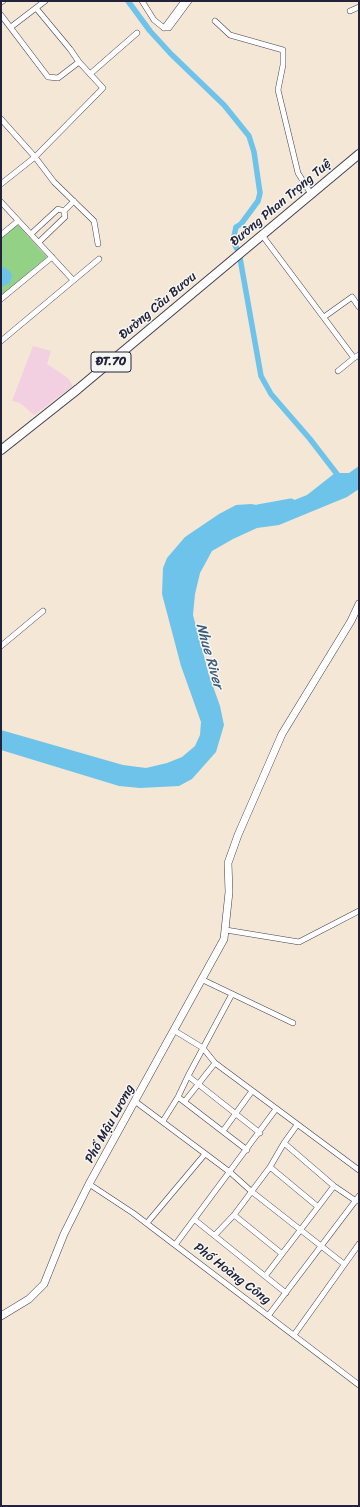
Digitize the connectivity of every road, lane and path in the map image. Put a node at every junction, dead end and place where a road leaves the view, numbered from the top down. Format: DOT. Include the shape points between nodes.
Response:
graph roads {
  1 [pos="45,1"];
  2 [pos="143,1"];
  3 [pos="184,1"];
  4 [pos="189,1"];
  5 [pos="359,7"];
  6 [pos="36,8"];
  7 [pos="350,11"];
  8 [pos="1,15"];
  9 [pos="215,21"];
  10 [pos="11,27"];
  11 [pos="164,28"];
  12 [pos="137,34"];
  13 [pos="78,62"];
  14 [pos="90,74"];
  15 [pos="1,119"];
  16 [pos="359,154"];
  17 [pos="35,157"];
  18 [pos="1,184"];
  19 [pos="311,194"];
  20 [pos="1,202"];
  21 [pos="74,202"];
  22 [pos="64,211"];
  23 [pos="18,221"];
  24 [pos="31,234"];
  25 [pos="1,235"];
  26 [pos="262,235"];
  27 [pos="39,242"];
  28 [pos="98,244"];
  29 [pos="52,257"];
  30 [pos="99,258"];
  31 [pos="219,270"];
  32 [pos="73,280"];
  33 [pos="1,299"];
  34 [pos="359,307"];
  35 [pos="324,317"];
  36 [pos="1,341"];
  37 [pos="359,355"];
  38 [pos="354,358"];
  39 [pos="338,371"];
  40 [pos="1,450"];
  41 [pos="359,604"];
  42 [pos="43,611"];
  43 [pos="1,646"];
  44 [pos="359,911"];
  45 [pos="226,930"];
  46 [pos="203,980"];
  47 [pos="232,994"];
  48 [pos="293,1023"];
  49 [pos="175,1031"];
  50 [pos="203,1048"];
  51 [pos="216,1063"];
  52 [pos="188,1076"];
  53 [pos="199,1084"];
  54 [pos="252,1091"];
  55 [pos="178,1097"];
  56 [pos="184,1101"];
  57 [pos="136,1102"];
  58 [pos="276,1109"];
  59 [pos="236,1114"];
  60 [pos="163,1121"];
  61 [pos="297,1125"];
  62 [pos="223,1131"];
  63 [pos="260,1132"];
  64 [pos="284,1143"];
  65 [pos="247,1150"];
  66 [pos="205,1154"];
  67 [pos="270,1167"];
  68 [pos="359,1170"];
  69 [pos="231,1173"];
  70 [pos="89,1184"];
  71 [pos="334,1186"];
  72 [pos="251,1191"];
  73 [pos="357,1199"];
  74 [pos="317,1206"];
  75 [pos="234,1215"];
  76 [pos="195,1220"];
  77 [pos="147,1223"];
  78 [pos="299,1230"];
  79 [pos="215,1235"];
  80 [pos="359,1244"];
  81 [pos="175,1245"];
  82 [pos="322,1247"];
  83 [pos="281,1253"];
  84 [pos="344,1264"];
  85 [pos="266,1275"];
  86 [pos="286,1292"];
  87 [pos="1,1316"];
  88 [pos="268,1316"];
  89 [pos="294,1335"];
  90 [pos="359,1385"];
  1 -- 6 [label="street"];
  2 -- 11 [label="street" via="154,20"];
  3 -- 11 [label="street"];
  4 -- 11 [label="street" via="169,28"];
  5 -- 7 [label="street"];
  6 -- 10 [label="street"];
  6 -- 13 [label="street"];
  8 -- 10 [label="street"];
  9 -- 19 [label="street" via="230,35 283,50 278,90 298,173"];
  10 -- 13 [label="street" via="48,77 58,78"];
  12 -- 14 [label="street"];
  13 -- 14 [label="street"];
  14 -- 17 [label="street" via="103,88"];
  15 -- 17 [label="street"];
  16 -- 19 [label="main road, Đường Phan Trọng Tuệ / ĐT.70"];
  17 -- 18 [label="street"];
  17 -- 21 [label="street" via="54,182"];
  19 -- 26 [label="main road, Đường Phan Trọng Tuệ / ĐT.70"];
  20 -- 23 [label="street"];
  21 -- 22 [label="street"];
  21 -- 28 [label="street" via="94,221"];
  22 -- 24 [label="street" via="58,209"];
  22 -- 27 [label="street" via="65,217"];
  23 -- 24 [label="street"];
  23 -- 25 [label="street"];
  24 -- 27 [label="street"];
  26 -- 31 [label="main road, Đường Phan Trọng Tuệ / ĐT.70"];
  26 -- 35 [label="street"];
  27 -- 29 [label="street"];
  29 -- 32 [label="street"];
  29 -- 33 [label="street"];
  30 -- 32 [label="street"];
  31 -- 40 [label="main road, Đường Cầu Bươu / ĐT.70"];
  32 -- 36 [label="street"];
  34 -- 35 [label="street" via="352,298"];
  35 -- 38 [label="street"];
  37 -- 38 [label="street"];
  38 -- 39 [label="street"];
  41 -- 45 [label="street, Phố Mậu Lương" via="282,734 238,835 228,863"];
  42 -- 43 [label="street"];
  44 -- 45 [label="street" via="299,942"];
  45 -- 46 [label="street, Phố Mậu Lương"];
  46 -- 47 [label="street"];
  46 -- 49 [label="street, Phố Mậu Lương"];
  47 -- 48 [label="street"];
  47 -- 50 [label="street"];
  49 -- 50 [label="street"];
  49 -- 57 [label="street, Phố Mậu Lương"];
  50 -- 51 [label="street"];
  50 -- 52 [label="street"];
  51 -- 53 [label="street"];
  51 -- 54 [label="street"];
  52 -- 53 [label="street"];
  52 -- 55 [label="street"];
  53 -- 56 [label="street"];
  53 -- 59 [label="street"];
  54 -- 58 [label="street"];
  54 -- 59 [label="street"];
  55 -- 56 [label="street"];
  55 -- 60 [label="street"];
  56 -- 62 [label="street"];
  57 -- 60 [label="street"];
  57 -- 70 [label="street, Phố Mậu Lương"];
  58 -- 61 [label="street"];
  58 -- 63 [label="street"];
  59 -- 62 [label="street"];
  59 -- 63 [label="street"];
  60 -- 66 [label="street"];
  61 -- 64 [label="street"];
  61 -- 68 [label="street"];
  62 -- 65 [label="street"];
  63 -- 65 [label="street"];
  64 -- 67 [label="street"];
  64 -- 71 [label="street"];
  65 -- 69 [label="street"];
  66 -- 69 [label="street"];
  66 -- 77 [label="street"];
  67 -- 72 [label="street"];
  67 -- 74 [label="street"];
  69 -- 72 [label="street"];
  69 -- 76 [label="street"];
  70 -- 77 [label="street, Phố Hoàng Công"];
  70 -- 87 [label="street, Phố Mậu Lương" via="64,1234 44,1284 29,1299"];
  71 -- 73 [label="street"];
  71 -- 74 [label="street"];
  72 -- 75 [label="street"];
  72 -- 78 [label="street"];
  73 -- 82 [label="street"];
  74 -- 78 [label="street"];
  75 -- 79 [label="street"];
  75 -- 83 [label="street"];
  76 -- 79 [label="street"];
  76 -- 81 [label="street"];
  77 -- 81 [label="street, Phố Hoàng Công"];
  78 -- 82 [label="street"];
  78 -- 83 [label="street"];
  79 -- 85 [label="street"];
  80 -- 84 [label="street"];
  81 -- 88 [label="street, Phố Hoàng Công"];
  82 -- 84 [label="street"];
  82 -- 86 [label="street"];
  83 -- 85 [label="street"];
  84 -- 89 [label="street"];
  85 -- 86 [label="street"];
  86 -- 88 [label="street"];
  88 -- 89 [label="street, Phố Hoàng Công"];
  89 -- 90 [label="street, Phố Hoàng Công"];
}
